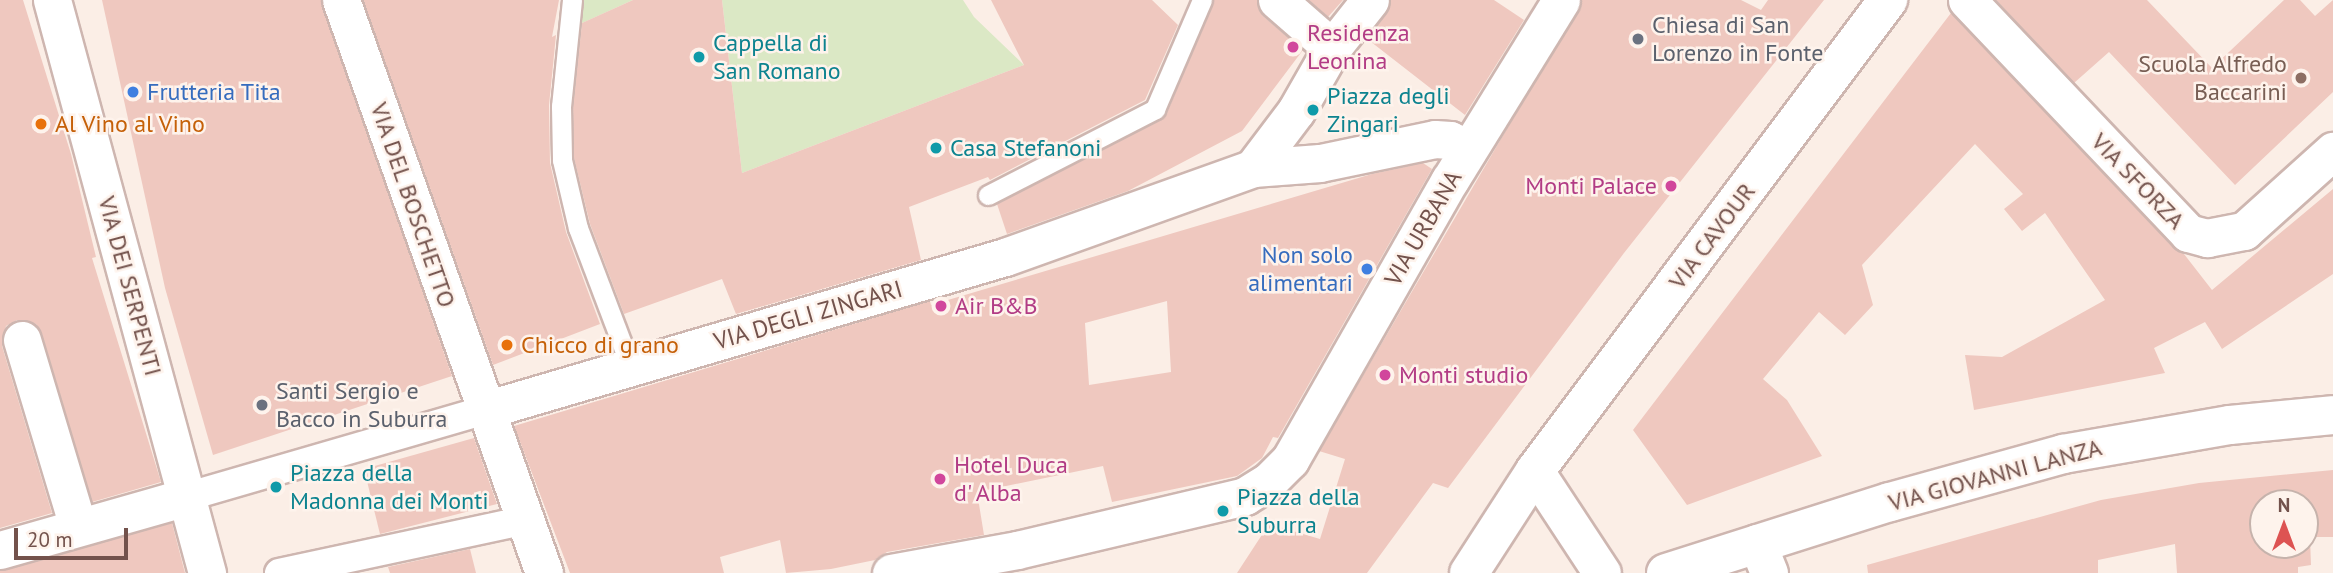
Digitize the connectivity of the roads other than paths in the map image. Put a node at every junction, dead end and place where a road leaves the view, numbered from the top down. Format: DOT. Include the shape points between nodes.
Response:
graph roads {
  1 [pos="52,0"];
  2 [pos="341,0"];
  3 [pos="572,0"];
  4 [pos="1202,0"];
  5 [pos="1277,0"];
  6 [pos="1370,0"];
  7 [pos="1888,0"];
  8 [pos="1967,0"];
  9 [pos="1550,4"];
  10 [pos="1332,48"];
  11 [pos="1468,149"];
  12 [pos="2333,151"];
  13 [pos="1253,168"];
  14 [pos="988,195"];
  15 [pos="22,340"];
  16 [pos="630,365"];
  17 [pos="485,410"];
  18 [pos="2333,415"];
  19 [pos="1535,471"];
  20 [pos="186,497"];
  21 [pos="526,520"];
  22 [pos="78,527"];
  23 [pos="0,550"];
  24 [pos="1763,558"];
  25 [pos="207,573"];
  26 [pos="279,573"];
  27 [pos="544,573"];
  28 [pos="891,573"];
  29 [pos="1469,573"];
  30 [pos="1602,573"];
  31 [pos="1666,573"];
  1 -- 20 [label="street, VIA DEI SERPENTI"];
  2 -- 17 [label="street, VIA DEL BOSCHETTO"];
  3 -- 16 [label="lane" via="562,96 562,160 578,228"];
  4 -- 14 [label="lane" via="1155,109"];
  5 -- 10 [label="street"];
  6 -- 10 [label="street"];
  7 -- 19 [label="main road, VIA CAVOUR"];
  8 -- 12 [label="street, VIA SFORZA" via="2188,233 2215,238 2244,231"];
  9 -- 11 [label="street, VIA URBANA"];
  10 -- 13 [label="street" via="1296,111"];
  11 -- 13 [label="street" via="1435,139 1320,163"];
  11 -- 28 [label="street, VIA URBANA" via="1290,460 1245,496 1017,550"];
  13 -- 16 [label="street, VIA DEGLI ZINGARI" via="1005,257"];
  15 -- 22 [label="street"];
  16 -- 17 [label="street, VIA DEGLI ZINGARI"];
  17 -- 20 [label="street, VIA DEGLI ZINGARI"];
  17 -- 21 [label="street, VIA DEL BOSCHETTO"];
  18 -- 24 [label="main road, VIA GIOVANNI LANZA" via="2230,425 2063,454"];
  19 -- 29 [label="main road, VIA CAVOUR"];
  19 -- 30 [label="street"];
  20 -- 22 [label="street"];
  20 -- 25 [label="street, VIA DEI SERPENTI"];
  21 -- 26 [label="street"];
  21 -- 27 [label="street, VIA DEL BOSCHETTO"];
  22 -- 23 [label="street"];
  24 -- 31 [label="main road, VIA GIOVANNI LANZA"];
}
